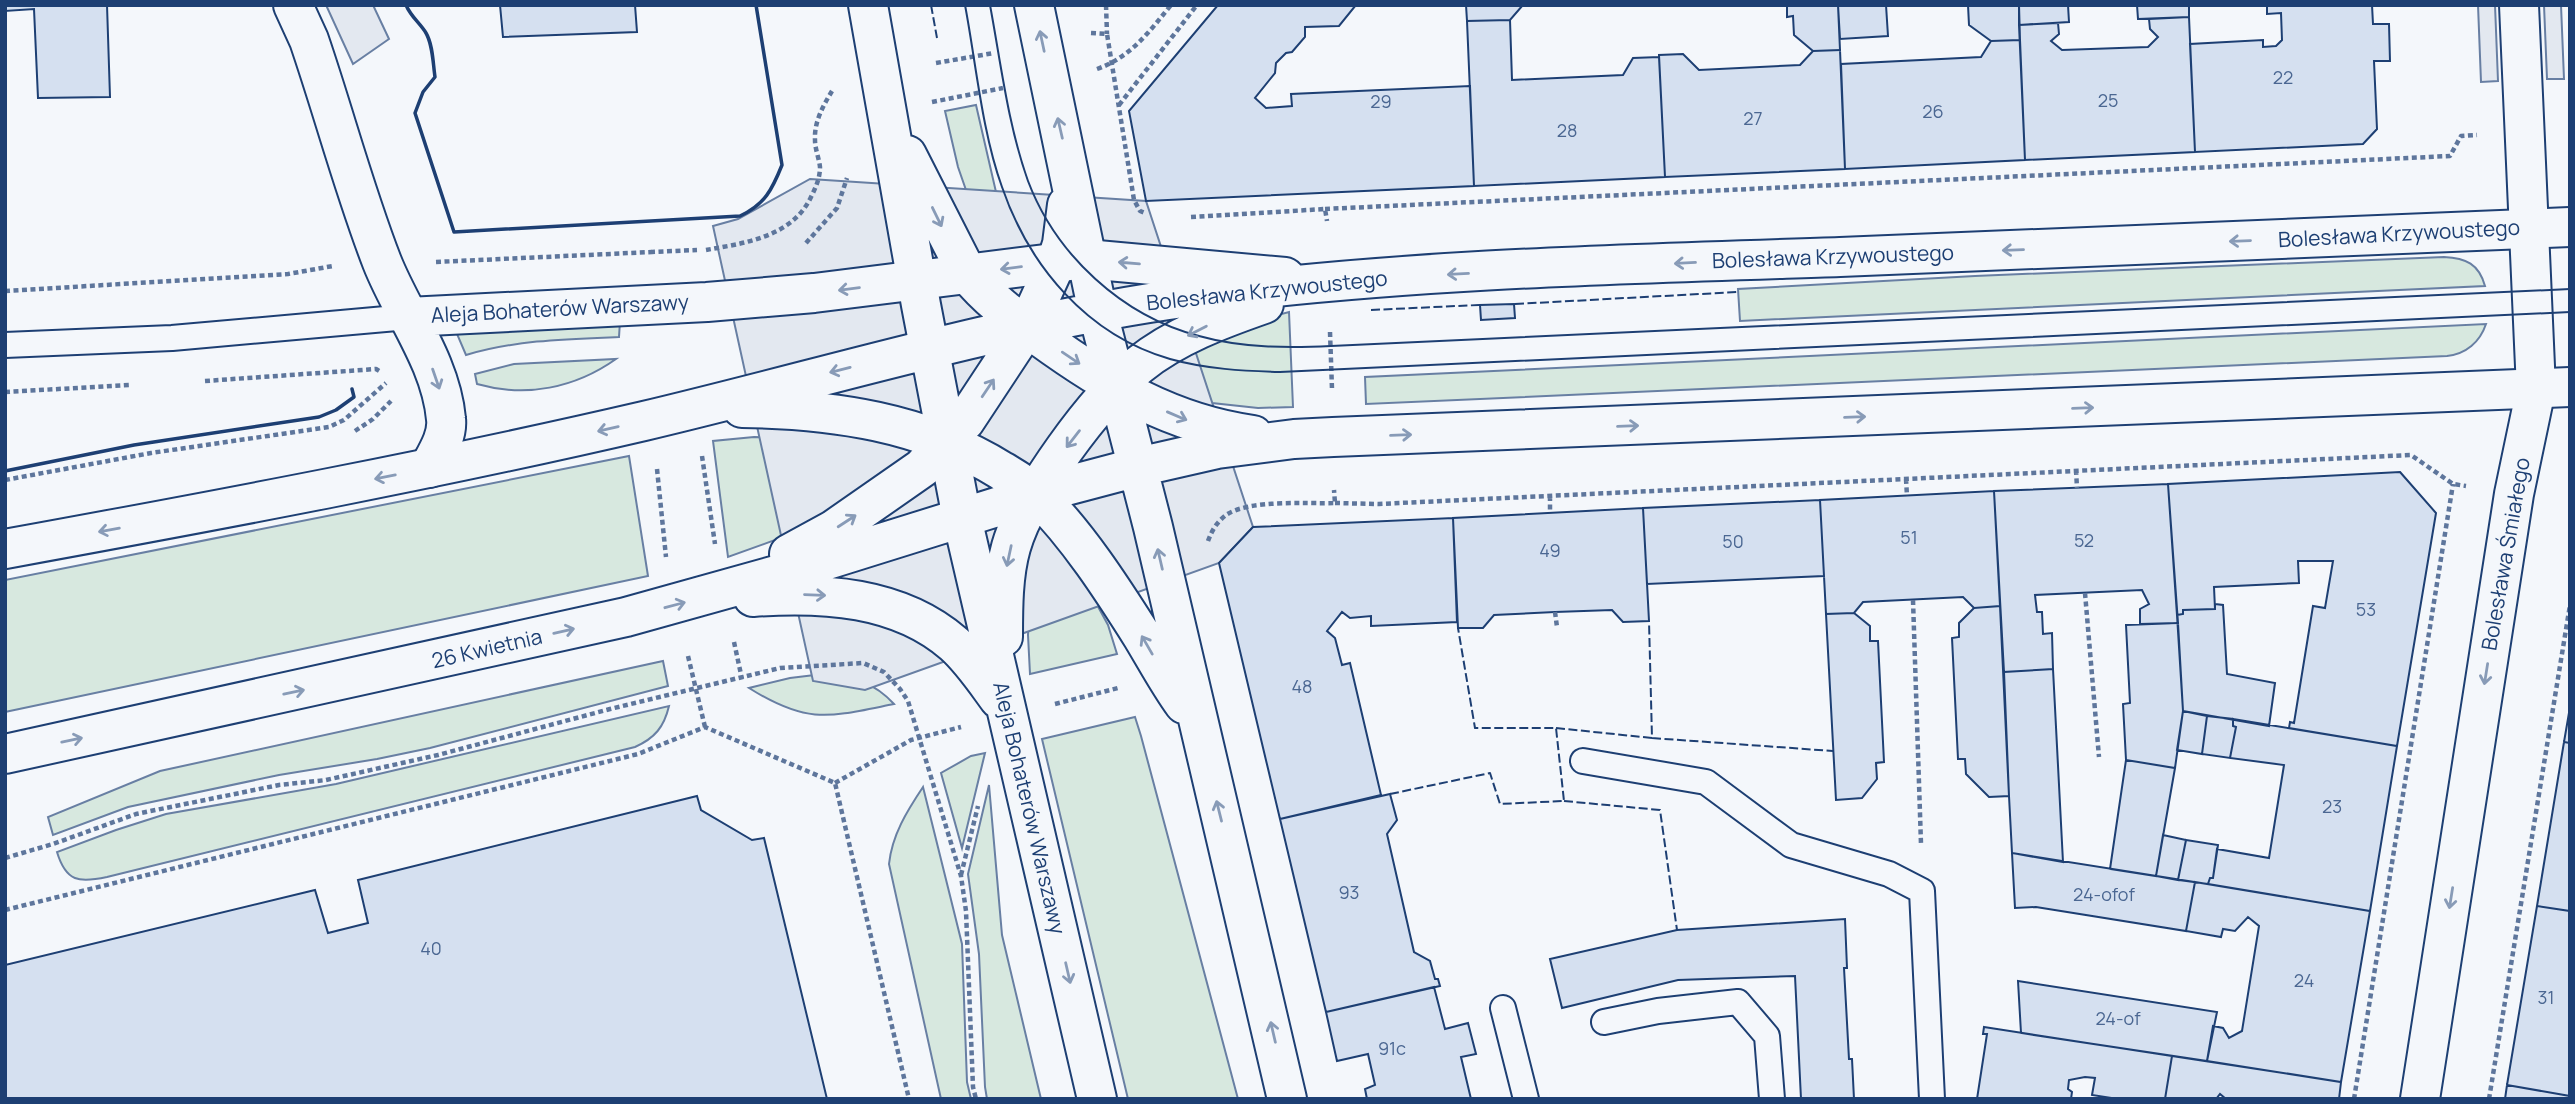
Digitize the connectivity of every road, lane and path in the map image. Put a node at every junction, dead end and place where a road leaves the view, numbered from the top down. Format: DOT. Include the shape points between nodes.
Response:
graph roads {
  1 [pos="293,5"];
  2 [pos="868,5"];
  3 [pos="1034,5"];
  4 [pos="1106,5"];
  5 [pos="1171,5"];
  6 [pos="1197,5"];
  7 [pos="2519,5"];
  8 [pos="1091,33"];
  9 [pos="1107,34"];
  10 [pos="999,52"];
  11 [pos="936,63"];
  12 [pos="1112,63"];
  13 [pos="1098,69"];
  14 [pos="837,82"];
  15 [pos="1014,85"];
  16 [pos="943,100"];
  17 [pos="1119,106"];
  18 [pos="887,111"];
  19 [pos="2482,135"];
  20 [pos="1325,209"];
  21 [pos="1148,215"];
  22 [pos="1181,217"];
  23 [pos="1327,221"];
  24 [pos="2570,227"];
  25 [pos="2528,229"];
  26 [pos="652,252"];
  27 [pos="1071,261"];
  28 [pos="651,262"];
  29 [pos="383,264"];
  30 [pos="967,273"];
  31 [pos="917,280"];
  32 [pos="1329,281"];
  33 [pos="5,291"];
  34 [pos="1098,313"];
  35 [pos="408,317"];
  36 [pos="1330,322"];
  37 [pos="1027,327"];
  38 [pos="5,345"];
  39 [pos="930,347"];
  40 [pos="389,377"];
  41 [pos="1116,387"];
  42 [pos="2553,388"];
  43 [pos="1332,394"];
  44 [pos="371,397"];
  45 [pos="377,403"];
  46 [pos="696,408"];
  47 [pos="1332,437"];
  48 [pos="947,442"];
  49 [pos="656,463"];
  50 [pos="1138,467"];
  51 [pos="429,468"];
  52 [pos="2076,470"];
  53 [pos="1906,479"];
  54 [pos="5,480"];
  55 [pos="2453,484"];
  56 [pos="2077,488"];
  57 [pos="2478,488"];
  58 [pos="1334,490"];
  59 [pos="1036,494"];
  60 [pos="1550,496"];
  61 [pos="1907,496"];
  62 [pos="1335,503"];
  63 [pos="1550,512"];
  64 [pos="962,518"];
  65 [pos="5,550"];
  66 [pos="1205,550"];
  67 [pos="666,558"];
  68 [pos="723,591"];
  69 [pos="2085,593"];
  70 [pos="1913,600"];
  71 [pos="2570,605"];
  72 [pos="1555,612"];
  73 [pos="1557,627"];
  74 [pos="688,656"];
  75 [pos="1126,687"];
  76 [pos="696,690"];
  77 [pos="1050,706"];
  78 [pos="1008,716"];
  79 [pos="1198,722"];
  80 [pos="964,726"];
  81 [pos="705,727"];
  82 [pos="921,738"];
  83 [pos="5,754"];
  84 [pos="2099,757"];
  85 [pos="1583,761"];
  86 [pos="835,783"];
  87 [pos="5,858"];
  88 [pos="1922,891"];
  89 [pos="5,910"];
  90 [pos="1503,1008"];
  91 [pos="1604,1022"];
  92 [pos="909,1099"];
  93 [pos="976,1099"];
  94 [pos="1097,1099"];
  95 [pos="1287,1099"];
  96 [pos="1526,1099"];
  97 [pos="1772,1099"];
  98 [pos="1932,1099"];
  99 [pos="2354,1099"];
  100 [pos="2420,1099"];
  101 [pos="2489,1099"];
  1 -- 29 [label="street, Aleja Bohaterów Warszawy" via="309,40"];
  2 -- 18 [label="street"];
  27 -- 3 [label="street, one-way" via="1071,178"];
  4 -- 9 [label="path"];
  5 -- 12 [label="path" via="1139,44"];
  6 -- 17 [label="path"];
  7 -- 25 [label="street, Bolesława Śmiałego"];
  8 -- 9 [label="path"];
  9 -- 12 [label="path"];
  10 -- 11 [label="path"];
  12 -- 13 [label="path"];
  12 -- 17 [label="path"];
  14 -- 26 [label="path" via="815,126 819,181 796,219 768,237 707,250"];
  15 -- 16 [label="path"];
  17 -- 21 [label="path" via="1134,200"];
  18 -- 30 [label="street, one-way"];
  18 -- 31 [label="street, Aleja Bohaterów Warszawy"];
  19 -- 20 [label="path" via="2461,135 2450,156"];
  20 -- 22 [label="path"];
  20 -- 23 [label="path"];
  24 -- 25 [label="street, Bolesława Krzywoustego"];
  25 -- 32 [label="street, Bolesława Krzywoustego, one-way" via="1709,261"];
  25 -- 42 [label="street, Bolesława Śmiałego"];
  26 -- 28 [label="path"];
  26 -- 29 [label="path"];
  27 -- 30 [label="street, one-way"];
  32 -- 27 [label="street, one-way"];
  27 -- 34 [label="street"];
  27 -- 37 [label="street"];
  29 -- 33 [label="path"];
  29 -- 35 [label="street, Aleja Bohaterów Warszawy"];
  30 -- 31 [label="street"];
  30 -- 37 [label="street"];
  31 -- 35 [label="street, Aleja Bohaterów Warszawy, one-way" via="707,302"];
  31 -- 39 [label="street, Aleja Bohaterów Warszawy"];
  32 -- 34 [label="street, Bolesława Krzywoustego"];
  32 -- 41 [label="street, one-way" via="1219,320 1140,364"];
  34 -- 37 [label="street"];
  34 -- 41 [label="street"];
  35 -- 38 [label="lane" via="172,338"];
  35 -- 51 [label="street, one-way" via="432,366 446,414 445,434"];
  36 -- 43 [label="path"];
  37 -- 39 [label="street"];
  37 -- 41 [label="street, one-way"];
  48 -- 37 [label="street, one-way"];
  39 -- 46 [label="street, one-way"];
  39 -- 48 [label="street, Aleja Bohaterów Warszawy"];
  40 -- 44 [label="path"];
  41 -- 47 [label="street, one-way" via="1193,423 1254,435"];
  41 -- 50 [label="street"];
  41 -- 59 [label="street, one-way" via="1069,444"];
  47 -- 42 [label="street, one-way"];
  42 -- 100 [label="street, Bolesława Śmiałego, one-way" via="2514,494"];
  44 -- 45 [label="path"];
  44 -- 54 [label="path" via="329,427"];
  46 -- 48 [label="street" via="846,415"];
  46 -- 51 [label="street, one-way"];
  47 -- 50 [label="street" via="1217,449"];
  48 -- 59 [label="street"];
  48 -- 64 [label="street, Aleja Bohaterów Warszawy"];
  68 -- 48 [label="street, one-way" via="853,517 922,468"];
  49 -- 67 [label="path"];
  50 -- 59 [label="street"];
  79 -- 50 [label="street, one-way"];
  51 -- 65 [label="street, one-way"];
  52 -- 53 [label="path"];
  52 -- 55 [label="path" via="2411,455"];
  52 -- 56 [label="path"];
  53 -- 60 [label="path"];
  53 -- 61 [label="path"];
  55 -- 57 [label="path"];
  55 -- 99 [label="path"];
  58 -- 62 [label="path"];
  59 -- 64 [label="street"];
  59 -- 78 [label="street, one-way" via="1018,528 1007,566 1003,632"];
  79 -- 59 [label="street, one-way" via="1090,559"];
  60 -- 62 [label="path"];
  60 -- 63 [label="path"];
  62 -- 66 [label="path" via="1250,506 1227,514 1213,528"];
  64 -- 68 [label="street, 26 Kwietnia"];
  64 -- 78 [label="street, Aleja Bohaterów Warszawy"];
  68 -- 78 [label="street, one-way" via="747,597 831,596 909,617 955,645"];
  83 -- 68 [label="street, 26 Kwietnia, one-way" via="626,617"];
  69 -- 84 [label="path"];
  70 -- 88 [label="path"];
  71 -- 101 [label="path"];
  72 -- 73 [label="path"];
  74 -- 76 [label="path"];
  75 -- 77 [label="path"];
  76 -- 81 [label="path"];
  76 -- 82 [label="path" via="780,668 863,663 884,672 901,689"];
  76 -- 87 [label="path" via="413,761 136,814"];
  78 -- 94 [label="street, Aleja Bohaterów Warszawy, one-way"];
  95 -- 79 [label="street, one-way"];
  80 -- 82 [label="path"];
  81 -- 86 [label="path"];
  81 -- 89 [label="path" via="638,754"];
  82 -- 86 [label="path"];
  82 -- 93 [label="path" via="961,876"];
  85 -- 88 [label="lane" via="1706,782 1791,845 1889,874"];
  86 -- 92 [label="path"];
  88 -- 98 [label="lane"];
  90 -- 96 [label="lane"];
  91 -- 97 [label="lane" via="1738,1002 1767,1036"];
}
